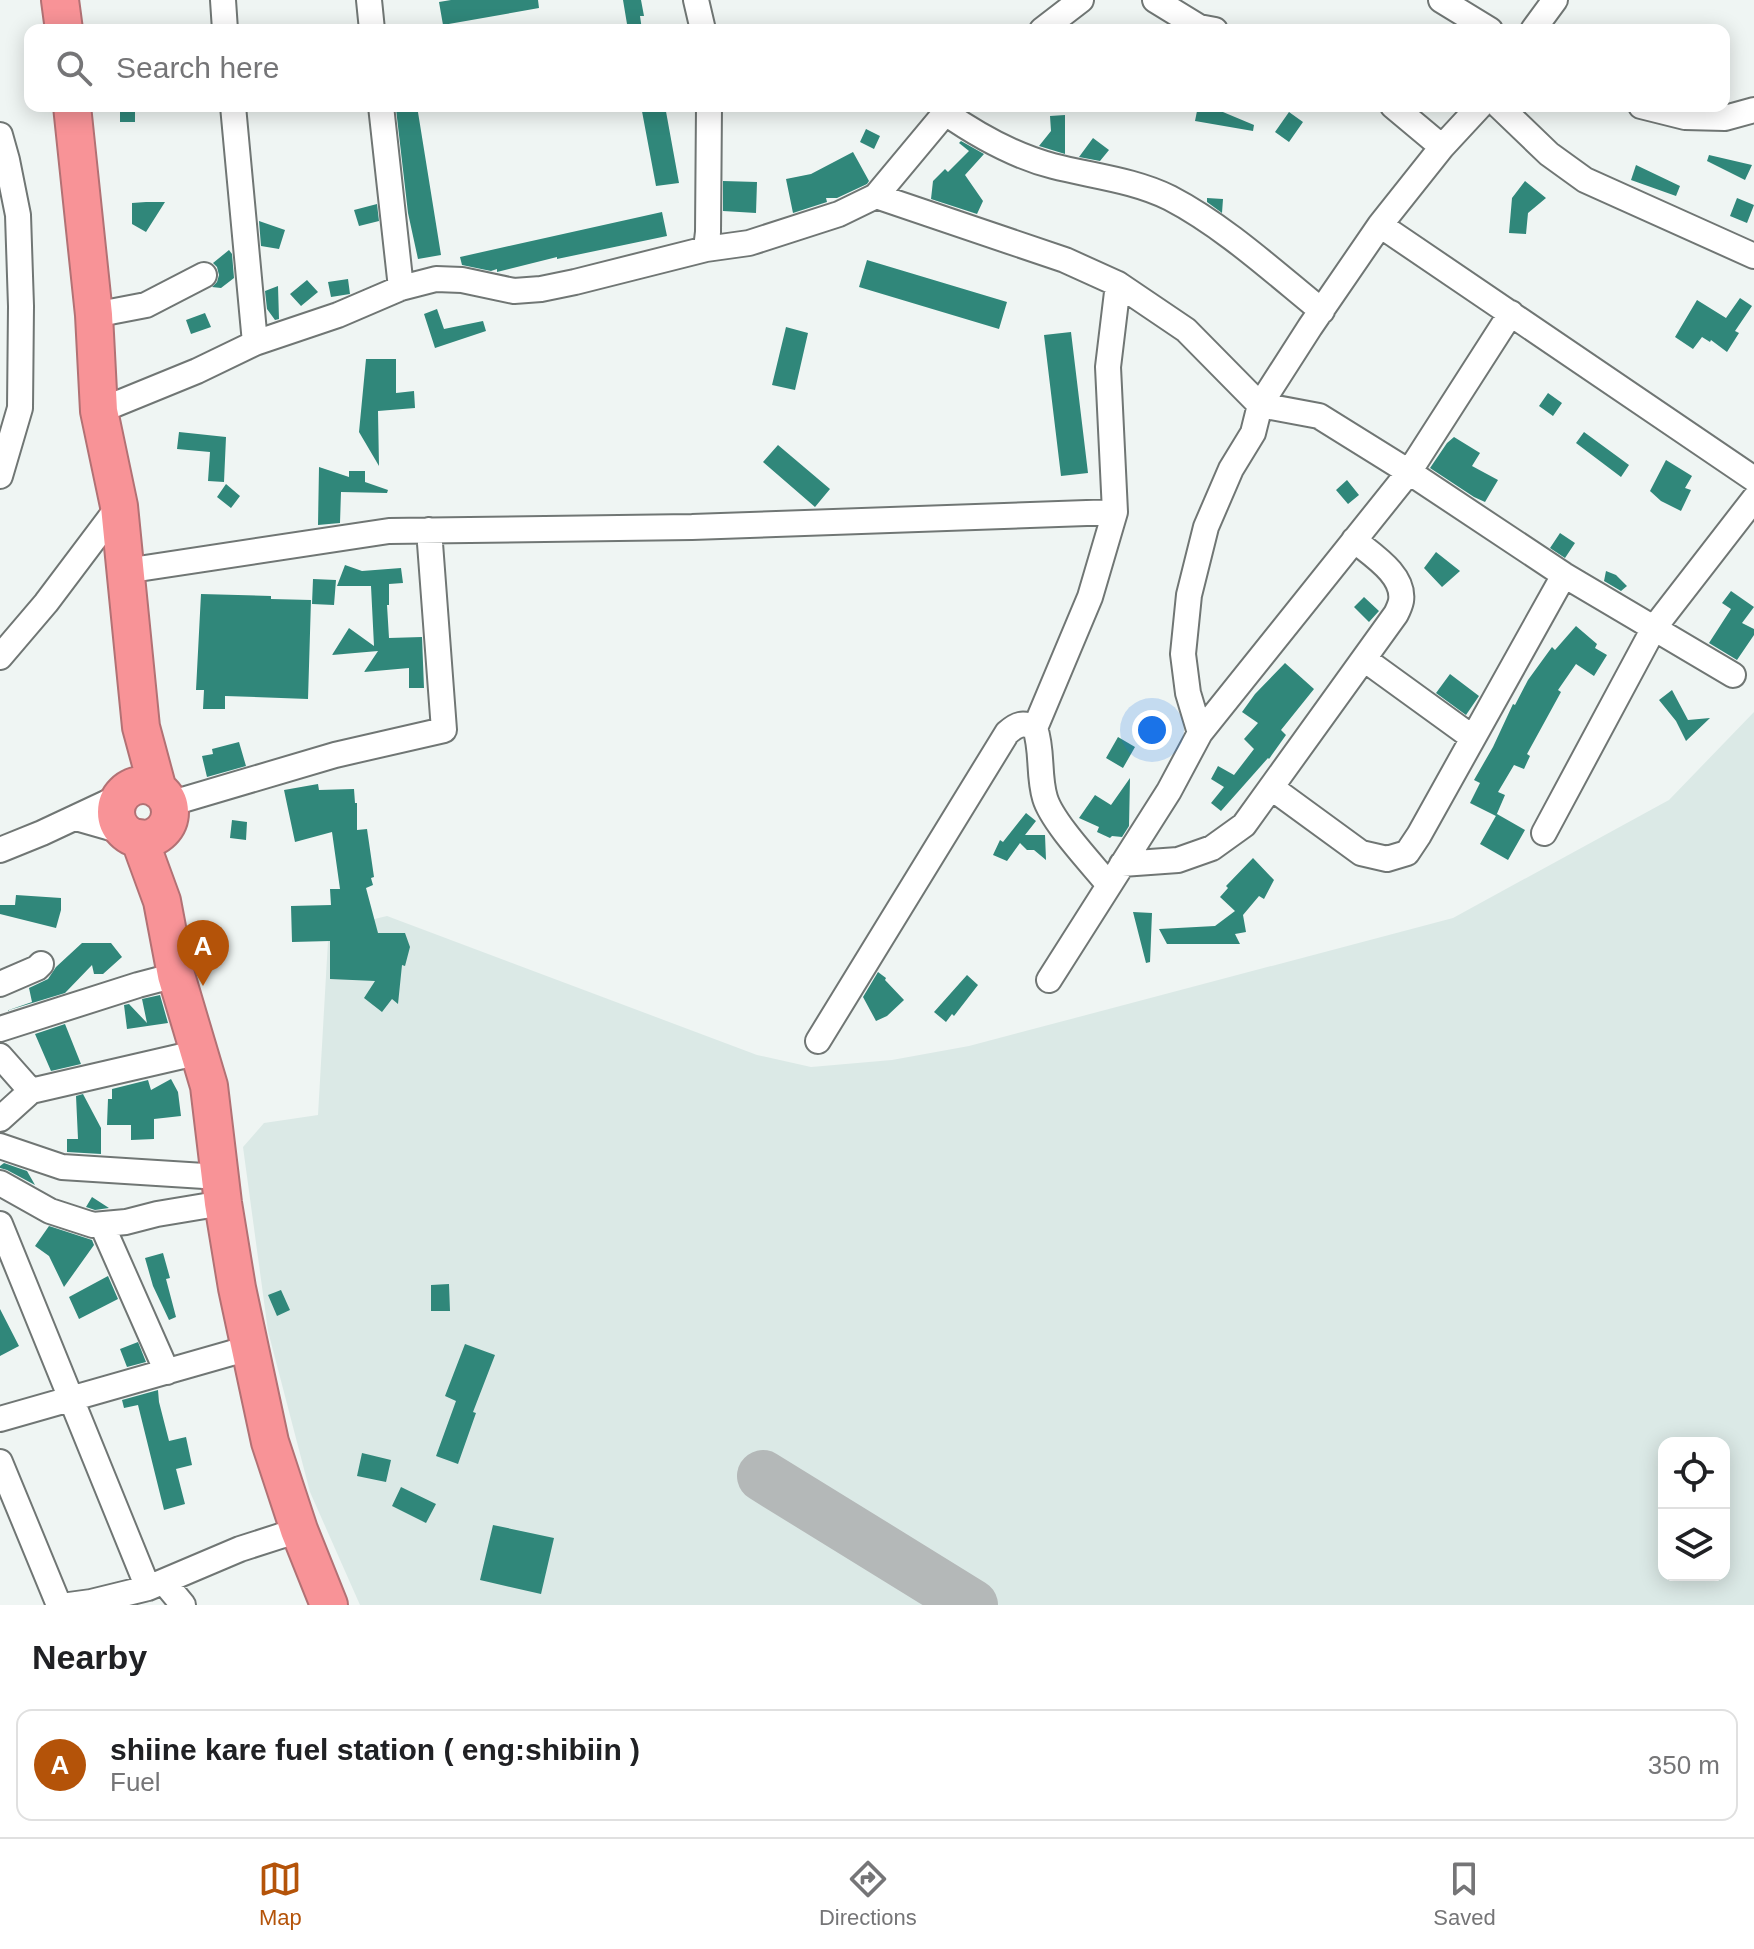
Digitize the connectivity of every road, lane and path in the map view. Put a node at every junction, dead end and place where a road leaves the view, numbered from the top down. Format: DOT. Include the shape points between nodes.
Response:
graph roads {
  1 [pos="60,0"];
  2 [pos="223,0"];
  3 [pos="369,0"];
  4 [pos="696,0"];
  5 [pos="1081,0"];
  6 [pos="1155,0"];
  7 [pos="1441,0"];
  8 [pos="1555,0"];
  9 [pos="63,24"];
  10 [pos="225,24"];
  11 [pos="371,24"];
  12 [pos="702,24"];
  13 [pos="1050,24"];
  14 [pos="1194,24"];
  15 [pos="1480,24"];
  16 [pos="1537,24"];
  17 [pos="1754,110"];
  18 [pos="73,112"];
  19 [pos="234,112"];
  20 [pos="382,112"];
  21 [pos="709,112"];
  22 [pos="946,112"];
  23 [pos="951,112"];
  24 [pos="1400,112"];
  25 [pos="1474,112"];
  26 [pos="1505,112"];
  27 [pos="1665,112"];
  28 [pos="0,135"];
  29 [pos="1442,147"];
  30 [pos="876,196"];
  31 [pos="1380,225"];
  32 [pos="706,249"];
  33 [pos="1754,256"];
  34 [pos="204,275"];
  35 [pos="1118,284"];
  36 [pos="401,288"];
  37 [pos="1322,311"];
  38 [pos="1511,313"];
  39 [pos="94,315"];
  40 [pos="255,343"];
  41 [pos="1260,405"];
  42 [pos="99,411"];
  43 [pos="1409,472"];
  44 [pos="0,476"];
  45 [pos="1754,479"];
  46 [pos="1754,499"];
  47 [pos="119,506"];
  48 [pos="1115,512"];
  49 [pos="429,530"];
  50 [pos="1354,540"];
  51 [pos="125,571"];
  52 [pos="1564,575"];
  53 [pos="1654,628"];
  54 [pos="0,657"];
  55 [pos="1364,659"];
  56 [pos="1733,675"];
  57 [pos="1035,728"];
  58 [pos="1200,733"];
  59 [pos="1473,738"];
  60 [pos="1272,788"];
  61 [pos="144,810"];
  62 [pos="76,818"];
  63 [pos="1544,833"];
  64 [pos="0,850"];
  65 [pos="1122,864"];
  66 [pos="1109,885"];
  67 [pos="41,964"];
  68 [pos="176,975"];
  69 [pos="1049,980"];
  70 [pos="0,984"];
  71 [pos="0,1029"];
  72 [pos="818,1041"];
  73 [pos="200,1052"];
  74 [pos="0,1056"];
  75 [pos="31,1091"];
  76 [pos="0,1119"];
  77 [pos="0,1146"];
  78 [pos="0,1183"];
  79 [pos="222,1190"];
  80 [pos="0,1224"];
  81 [pos="102,1225"];
  82 [pos="249,1348"];
  83 [pos="167,1372"];
  84 [pos="71,1399"];
  85 [pos="0,1419"];
  86 [pos="0,1462"];
  87 [pos="299,1530"];
  88 [pos="156,1585"];
  89 [pos="59,1605"];
  90 [pos="69,1605"];
  91 [pos="183,1605"];
  92 [pos="329,1605"];
  1 -- 9 [label="highway"];
  2 -- 10 [label="street"];
  3 -- 11 [label="street"];
  4 -- 12 [label="street"];
  5 -- 13 [label="street"];
  6 -- 14 [label="street"];
  7 -- 15 [label="street"];
  8 -- 16 [label="street"];
  17 -- 27 [label="street" via="1725,118"];
  18 -- 39 [label="highway"];
  19 -- 40 [label="street"];
  20 -- 36 [label="street"];
  21 -- 32 [label="street"];
  22 -- 30 [label="street"];
  23 -- 37 [label="street" via="977,135 1049,165 1170,198 1215,226"];
  24 -- 29 [label="street"];
  25 -- 29 [label="street"];
  26 -- 33 [label="street" via="1585,180"];
  28 -- 44 [label="street" via="18,215 21,306 20,408"];
  29 -- 31 [label="street"];
  30 -- 32 [label="street" via="839,214 749,243"];
  30 -- 35 [label="street" via="1065,260"];
  31 -- 37 [label="street"];
  31 -- 38 [label="street"];
  32 -- 36 [label="street" via="541,289 514,291 436,279"];
  34 -- 39 [label="street" via="146,305"];
  35 -- 41 [label="street" via="1186,330"];
  35 -- 48 [label="street" via="1108,367"];
  36 -- 40 [label="street"];
  37 -- 41 [label="street"];
  38 -- 43 [label="street"];
  38 -- 45 [label="street"];
  39 -- 42 [label="highway"];
  40 -- 42 [label="street"];
  41 -- 43 [label="street" via="1319,416"];
  41 -- 58 [label="street" via="1253,433 1206,527 1189,595 1183,654"];
  42 -- 47 [label="highway"];
  43 -- 50 [label="street"];
  43 -- 52 [label="street"];
  46 -- 53 [label="street"];
  47 -- 51 [label="highway"];
  47 -- 54 [label="street"];
  48 -- 49 [label="street"];
  48 -- 57 [label="street" via="1090,597"];
  49 -- 51 [label="street" via="389,531"];
  49 -- 61 [label="street" via="444,730"];
  50 -- 55 [label="street" via="1385,565 1397,580 1402,599"];
  50 -- 58 [label="street"];
  51 -- 61 [label="highway"];
  52 -- 53 [label="street"];
  52 -- 59 [label="street"];
  53 -- 56 [label="street"];
  53 -- 63 [label="street"];
  55 -- 59 [label="street"];
  55 -- 60 [label="street"];
  57 -- 66 [label="street" via="1050,812"];
  57 -- 72 [label="street" via="1015,725 1007,733"];
  58 -- 65 [label="street"];
  59 -- 60 [label="street" via="1407,853 1387,859 1361,853"];
  60 -- 65 [label="street" via="1244,825 1212,848 1178,860"];
  61 -- 62 [label="street"];
  61 -- 62 [label="street"];
  61 -- 68 [label="highway"];
  62 -- 64 [label="street"];
  65 -- 66 [label="street"];
  66 -- 69 [label="street"];
  67 -- 70 [label="street"];
  68 -- 71 [label="street"];
  68 -- 73 [label="highway"];
  73 -- 75 [label="street"];
  73 -- 79 [label="highway"];
  74 -- 75 [label="street"];
  75 -- 76 [label="street"];
  77 -- 79 [label="street" via="62,1167"];
  78 -- 81 [label="street" via="50,1211"];
  79 -- 81 [label="street"];
  79 -- 82 [label="highway"];
  80 -- 84 [label="street"];
  81 -- 83 [label="street"];
  82 -- 83 [label="street"];
  82 -- 87 [label="highway" via="270,1442"];
  83 -- 84 [label="street"];
  84 -- 85 [label="street"];
  84 -- 88 [label="street"];
  86 -- 89 [label="street"];
  87 -- 88 [label="street"];
  87 -- 92 [label="highway"];
  88 -- 90 [label="street"];
  88 -- 91 [label="street"];
}
